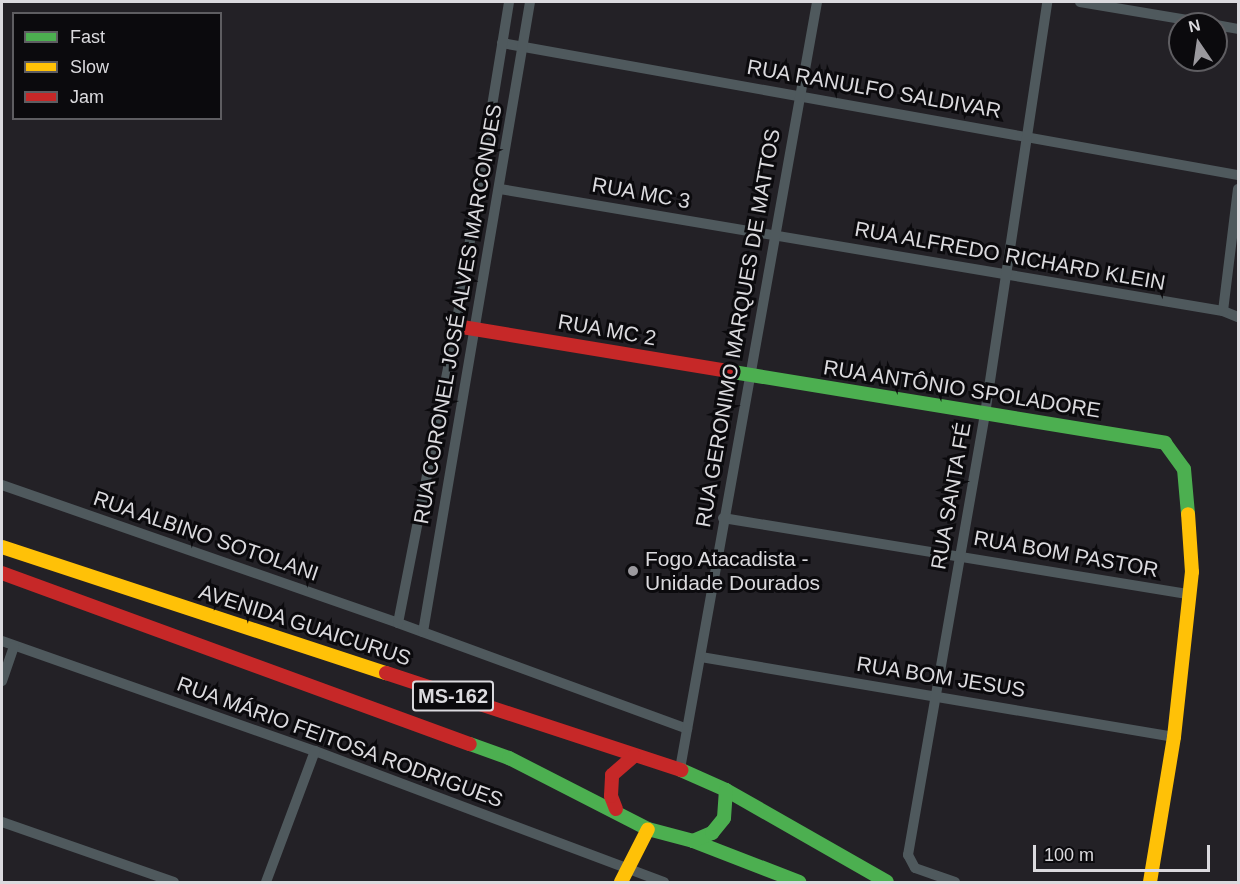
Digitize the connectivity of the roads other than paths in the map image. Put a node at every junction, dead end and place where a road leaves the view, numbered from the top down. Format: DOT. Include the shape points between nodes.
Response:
graph roads {
  1 [pos="509,2"];
  2 [pos="530,2"];
  3 [pos="817,2"];
  4 [pos="1047,2"];
  5 [pos="1080,2"];
  6 [pos="1168,17"];
  7 [pos="502,43"];
  8 [pos="522,47"];
  9 [pos="800,96"];
  10 [pos="1025,134"];
  11 [pos="1239,175"];
  12 [pos="500,189"];
  13 [pos="1239,189"];
  14 [pos="775,236"];
  15 [pos="1006,274"];
  16 [pos="1224,312"];
  17 [pos="1239,317"];
  18 [pos="456,326"];
  19 [pos="477,330"];
  20 [pos="751,376"];
  21 [pos="985,414"];
  22 [pos="2,485"];
  23 [pos="723,518"];
  24 [pos="2,547"];
  25 [pos="961,555"];
  26 [pos="2,573"];
  27 [pos="1189,594"];
  28 [pos="398,623"];
  29 [pos="423,632"];
  30 [pos="2,641"];
  31 [pos="14,645"];
  32 [pos="701,657"];
  33 [pos="2,681"];
  34 [pos="934,696"];
  35 [pos="687,729"];
  36 [pos="1174,737"];
  37 [pos="315,751"];
  38 [pos="634,756"];
  39 [pos="680,769"];
  40 [pos="726,790"];
  41 [pos="616,810"];
  42 [pos="2,822"];
  43 [pos="648,829"];
  44 [pos="693,841"];
  45 [pos="629,869"];
  46 [pos="174,882"];
  47 [pos="266,882"];
  48 [pos="621,882"];
  49 [pos="664,882"];
  50 [pos="799,882"];
  51 [pos="887,882"];
  52 [pos="955,882"];
  53 [pos="1150,882"];
  1 -- 7 [label="street, RUA CORONEL JOSÉ ALVES MARCONDES"];
  2 -- 8 [label="street, RUA CORONEL JOSÉ ALVES MARCONDES"];
  3 -- 9 [label="street, RUA GERONIMO MARQUES DE MATTOS"];
  4 -- 10 [label="street, RUA SANTA FÉ"];
  5 -- 6 [label="street"];
  7 -- 8 [label="street, RUA RANULFO SALDIVAR"];
  7 -- 18 [label="street, RUA CORONEL JOSÉ ALVES MARCONDES"];
  8 -- 9 [label="street, RUA RANULFO SALDIVAR"];
  8 -- 12 [label="street, RUA CORONEL JOSÉ ALVES MARCONDES"];
  9 -- 10 [label="street, RUA RANULFO SALDIVAR"];
  9 -- 14 [label="street, RUA GERONIMO MARQUES DE MATTOS"];
  10 -- 11 [label="street, RUA RANULFO SALDIVAR"];
  10 -- 15 [label="street, RUA SANTA FÉ"];
  12 -- 14 [label="street, RUA MC 3"];
  12 -- 19 [label="street, RUA CORONEL JOSÉ ALVES MARCONDES"];
  13 -- 16 [label="street"];
  14 -- 15 [label="street, RUA ALFREDO RICHARD KLEIN"];
  14 -- 20 [label="street, RUA GERONIMO MARQUES DE MATTOS"];
  15 -- 16 [label="street, RUA ALFREDO RICHARD KLEIN"];
  15 -- 21 [label="street, RUA SANTA FÉ"];
  16 -- 17 [label="street, RUA ALFREDO RICHARD KLEIN"];
  18 -- 19 [label="main road, RUA MC 2"];
  18 -- 28 [label="street, RUA CORONEL JOSÉ ALVES MARCONDES"];
  19 -- 20 [label="main road, RUA MC 2"];
  19 -- 29 [label="street, RUA CORONEL JOSÉ ALVES MARCONDES"];
  20 -- 21 [label="main road, RUA ANTÔNIO SPOLADORE"];
  20 -- 23 [label="street, RUA GERONIMO MARQUES DE MATTOS"];
  21 -- 25 [label="street, RUA SANTA FÉ"];
  21 -- 27 [label="main road, RUA ANTÔNIO SPOLADORE" via="1165,443 1184,469 1192,572"];
  22 -- 28 [label="street, RUA ALBINO SOTOLANI"];
  23 -- 25 [label="street, RUA BOM PASTOR"];
  23 -- 32 [label="street, RUA GERONIMO MARQUES DE MATTOS"];
  24 -- 38 [label="main road, AVENIDA GUAICURUS / MS-162"];
  25 -- 27 [label="street, RUA BOM PASTOR"];
  25 -- 34 [label="street, RUA SANTA FÉ"];
  26 -- 41 [label="main road, MS-162" via="510,758"];
  27 -- 36 [label="main road"];
  28 -- 29 [label="street, RUA ALBINO SOTOLANI"];
  29 -- 35 [label="street, RUA ALBINO SOTOLANI"];
  30 -- 31 [label="street, RUA MÁRIO FEITOSA RODRIGUES"];
  31 -- 33 [label="street"];
  31 -- 37 [label="street, RUA MÁRIO FEITOSA RODRIGUES"];
  32 -- 34 [label="street, RUA BOM JESUS"];
  32 -- 35 [label="street, RUA GERONIMO MARQUES DE MATTOS"];
  34 -- 36 [label="street, RUA BOM JESUS"];
  34 -- 52 [label="street, RUA SANTA FÉ" via="908,855 915,868"];
  35 -- 39 [label="street, RUA GERONIMO MARQUES DE MATTOS"];
  36 -- 53 [label="main road"];
  37 -- 45 [label="street, RUA MÁRIO FEITOSA RODRIGUES"];
  37 -- 47 [label="street"];
  38 -- 39 [label="main road, AVENIDA GUAICURUS / MS-162"];
  38 -- 41 [label="main road" via="612,775 611,796"];
  39 -- 40 [label="main road, AVENIDA GUAICURUS / MS-162"];
  40 -- 44 [label="main road" via="724,819 712,833"];
  40 -- 51 [label="main road, AVENIDA GUAICURUS / MS-162"];
  41 -- 43 [label="main road, MS-162"];
  42 -- 46 [label="street"];
  43 -- 44 [label="main road, MS-162"];
  43 -- 45 [label="main road"];
  44 -- 50 [label="main road, MS-162"];
  45 -- 48 [label="main road"];
  45 -- 49 [label="street, RUA MÁRIO FEITOSA RODRIGUES"];
}
